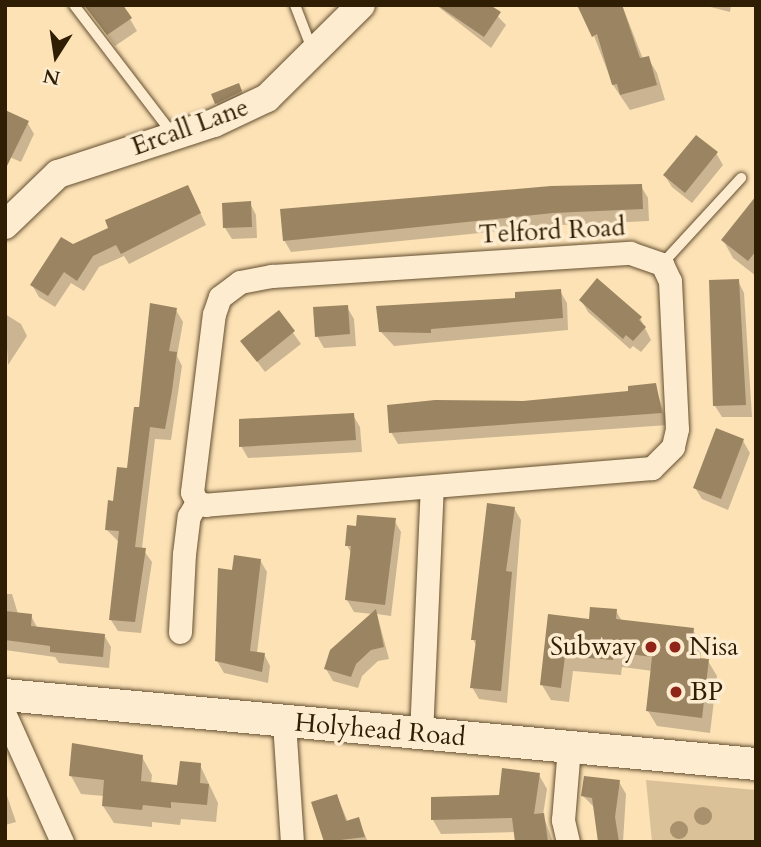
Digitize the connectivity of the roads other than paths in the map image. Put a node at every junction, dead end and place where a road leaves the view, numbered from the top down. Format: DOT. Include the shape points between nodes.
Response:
graph roads {
  1 [pos="75,5"];
  2 [pos="295,5"];
  3 [pos="361,5"];
  4 [pos="314,55"];
  5 [pos="174,136"];
  6 [pos="741,178"];
  7 [pos="5,225"];
  8 [pos="662,264"];
  9 [pos="432,488"];
  10 [pos="197,502"];
  11 [pos="180,632"];
  12 [pos="5,695"];
  13 [pos="5,715"];
  14 [pos="284,722"];
  15 [pos="421,735"];
  16 [pos="569,747"];
  17 [pos="756,764"];
  18 [pos="62,842"];
  19 [pos="292,842"];
  20 [pos="568,842"];
  1 -- 5 [label="lane"];
  2 -- 4 [label="lane"];
  3 -- 4 [label="street, Ercall Lane"];
  4 -- 5 [label="street, Ercall Lane" via="267,98"];
  5 -- 7 [label="street, Ercall Lane" via="58,174"];
  6 -- 8 [label="lane"];
  8 -- 9 [label="street" via="670,281 677,429 664,458 641,472"];
  8 -- 10 [label="street, Telford Road" via="630,253 272,276 240,282 220,297 214,314 192,492"];
  9 -- 10 [label="street" via="206,505"];
  9 -- 15 [label="street"];
  10 -- 11 [label="street, Telford Road" via="189,516 184,554"];
  12 -- 14 [label="main road, Holyhead Road"];
  13 -- 18 [label="street"];
  14 -- 15 [label="main road, Holyhead Road"];
  14 -- 19 [label="street"];
  15 -- 16 [label="main road, Holyhead Road"];
  16 -- 17 [label="main road, Holyhead Road"];
  16 -- 20 [label="street" via="563,820"];
}
